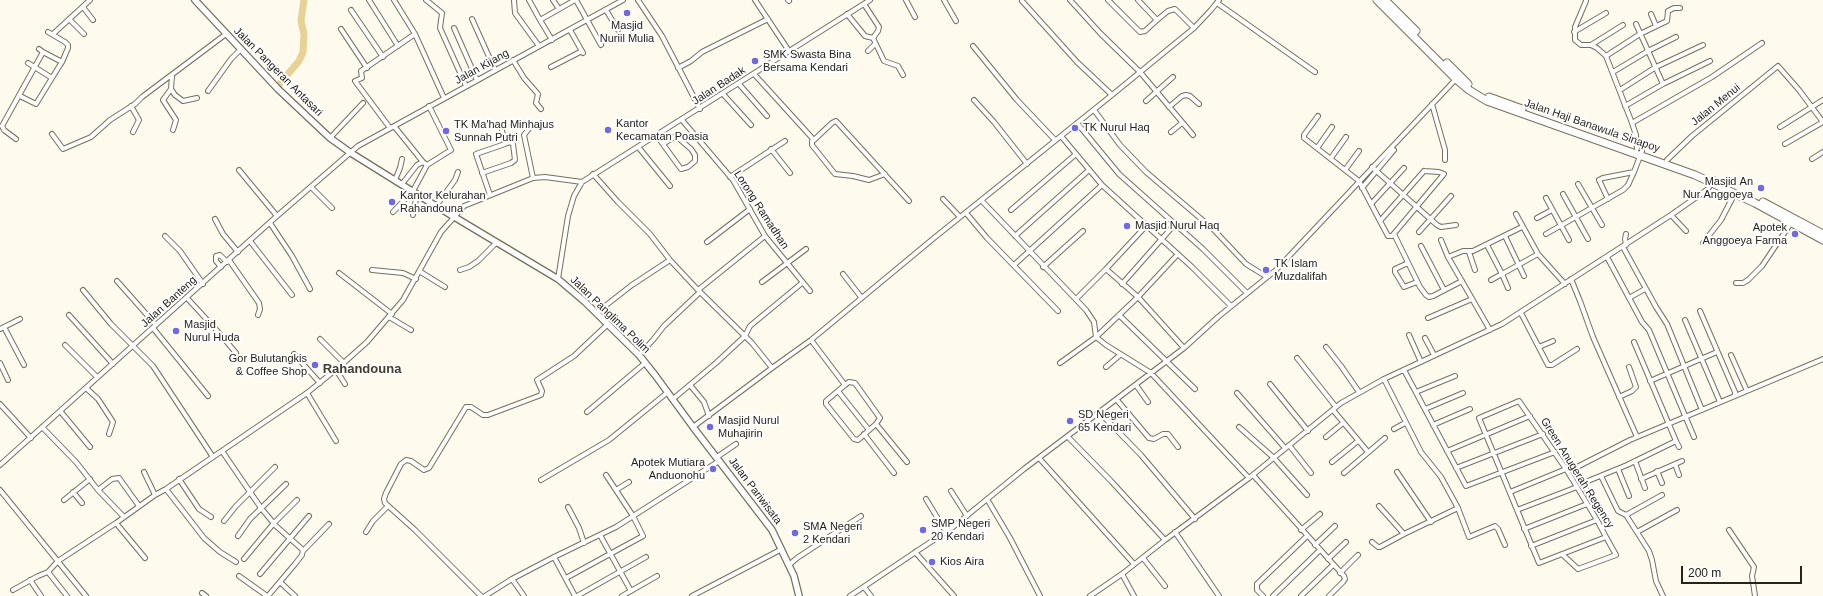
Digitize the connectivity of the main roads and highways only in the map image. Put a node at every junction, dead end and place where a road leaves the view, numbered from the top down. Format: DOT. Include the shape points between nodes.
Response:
graph roads {
  1 [pos="1378,0"];
  2 [pos="1385,0"];
  3 [pos="1470,89"];
  4 [pos="1640,151"];
  5 [pos="1713,181"];
  6 [pos="1767,207"];
  7 [pos="1823,235"];
  1 -- 3 [label="highway, Jalan Haji Banawula Sinapoy" via="1456,79"];
  2 -- 3 [label="highway, Jalan Haji Banawula Sinapoy"];
  3 -- 4 [label="highway, Jalan Haji Banawula Sinapoy"];
  4 -- 5 [label="highway, Jalan Haji Banawula Sinapoy"];
  4 -- 5 [label="highway, Jalan Haji Banawula Sinapoy"];
  5 -- 6 [label="highway, Jalan Haji Banawula Sinapoy"];
  5 -- 6 [label="highway, Jalan Haji Banawula Sinapoy"];
  6 -- 7 [label="highway, Jalan Haji Banawula Sinapoy"];
  6 -- 7 [label="highway, Jalan Haji Banawula Sinapoy" via="1791,223"];
}
